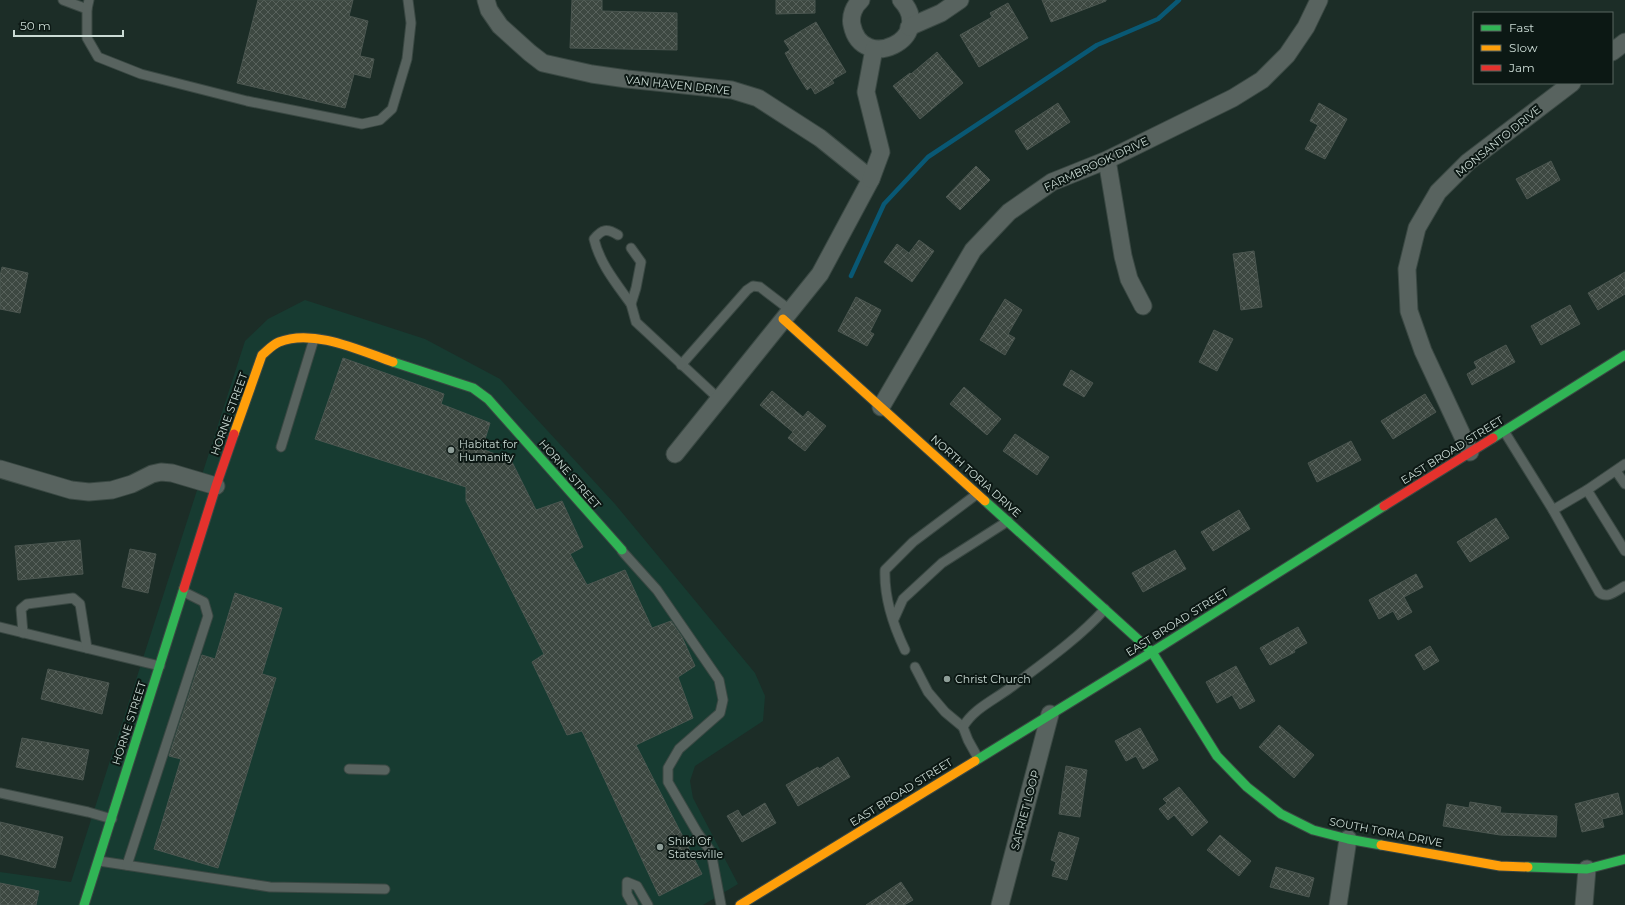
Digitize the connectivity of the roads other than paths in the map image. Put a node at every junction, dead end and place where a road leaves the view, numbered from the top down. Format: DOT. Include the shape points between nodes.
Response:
graph roads {
  1 [pos="63,0"];
  2 [pos="408,0"];
  3 [pos="486,0"];
  4 [pos="901,0"];
  5 [pos="960,0"];
  6 [pos="1319,0"];
  7 [pos="858,1"];
  8 [pos="88,4"];
  9 [pos="909,28"];
  10 [pos="1625,42"];
  11 [pos="874,49"];
  12 [pos="1613,51"];
  13 [pos="1571,84"];
  14 [pos="1107,160"];
  15 [pos="871,179"];
  16 [pos="618,235"];
  17 [pos="631,248"];
  18 [pos="631,304"];
  19 [pos="1143,306"];
  20 [pos="787,314"];
  21 [pos="314,339"];
  22 [pos="1625,356"];
  23 [pos="682,365"];
  24 [pos="719,399"];
  25 [pos="881,407"];
  26 [pos="1504,431"];
  27 [pos="281,447"];
  28 [pos="1470,452"];
  29 [pos="675,454"];
  30 [pos="1625,464"];
  31 [pos="0,469"];
  32 [pos="1616,471"];
  33 [pos="1625,484"];
  34 [pos="216,486"];
  35 [pos="1587,490"];
  36 [pos="977,494"];
  37 [pos="1553,510"];
  38 [pos="1008,522"];
  39 [pos="622,550"];
  40 [pos="1625,551"];
  41 [pos="1625,586"];
  42 [pos="184,592"];
  43 [pos="1105,609"];
  44 [pos="894,619"];
  45 [pos="0,627"];
  46 [pos="23,633"];
  47 [pos="87,648"];
  48 [pos="905,650"];
  49 [pos="1152,652"];
  50 [pos="160,666"];
  51 [pos="915,667"];
  52 [pos="1050,714"];
  53 [pos="963,728"];
  54 [pos="978,758"];
  55 [pos="349,769"];
  56 [pos="385,770"];
  57 [pos="0,793"];
  58 [pos="112,819"];
  59 [pos="1348,839"];
  60 [pos="1625,859"];
  61 [pos="99,860"];
  62 [pos="128,865"];
  63 [pos="1587,869"];
  64 [pos="385,889"];
  65 [pos="84,905"];
  66 [pos="633,905"];
  67 [pos="648,905"];
  68 [pos="721,905"];
  69 [pos="740,905"];
  70 [pos="1000,905"];
  71 [pos="1338,905"];
  72 [pos="1584,905"];
  1 -- 8 [label="lane"];
  2 -- 8 [label="lane" via="411,23 408,59 392,109 380,120 362,124 233,97 142,74 98,57 87,38"];
  3 -- 15 [label="street, VAN HAVEN DRIVE" via="489,10 500,26 543,63 592,74 732,90 758,98 820,138"];
  4 -- 9 [label="street" via="910,16"];
  5 -- 9 [label="street" via="941,13"];
  6 -- 14 [label="street, FARMBROOK DRIVE" via="1306,27 1287,55 1262,80 1233,98"];
  7 -- 11 [label="street" via="852,13 852,25 863,44"];
  9 -- 11 [label="street" via="904,38 896,45"];
  10 -- 12 [label="street"];
  11 -- 15 [label="street" via="866,92 881,152"];
  13 -- 28 [label="street, MONSANTO DRIVE" via="1468,162 1438,192 1418,228 1408,269 1409,311 1423,351"];
  14 -- 19 [label="street" via="1125,264 1129,279"];
  14 -- 25 [label="street, FARMBROOK DRIVE" via="1052,182 1009,212 972,250"];
  15 -- 20 [label="street" via="820,274"];
  16 -- 18 [label="lane" via="605,230 594,239 606,270"];
  17 -- 18 [label="lane" via="641,262"];
  18 -- 23 [label="lane" via="636,322"];
  20 -- 23 [label="lane" via="760,286 753,286"];
  20 -- 24 [label="street"];
  20 -- 25 [label="street, NORTH TORIA DRIVE"];
  21 -- 27 [label="lane"];
  21 -- 34 [label="street, HORNE STREET" via="286,340 273,345 262,355"];
  21 -- 39 [label="street, HORNE STREET" via="330,341 473,388 488,399"];
  22 -- 26 [label="street, EAST BROAD STREET"];
  23 -- 24 [label="lane"];
  24 -- 29 [label="street"];
  25 -- 36 [label="street, NORTH TORIA DRIVE"];
  26 -- 28 [label="street, EAST BROAD STREET"];
  26 -- 37 [label="lane"];
  28 -- 49 [label="street, EAST BROAD STREET"];
  30 -- 32 [label="lane"];
  31 -- 34 [label="street" via="71,490 89,492 112,490 162,472"];
  32 -- 33 [label="lane"];
  32 -- 35 [label="lane"];
  34 -- 42 [label="street, HORNE STREET"];
  35 -- 37 [label="lane"];
  35 -- 40 [label="lane"];
  36 -- 38 [label="street, NORTH TORIA DRIVE"];
  36 -- 44 [label="lane" via="913,542 885,570 889,605"];
  37 -- 41 [label="lane" via="1599,592 1607,596"];
  38 -- 43 [label="street, NORTH TORIA DRIVE"];
  38 -- 44 [label="lane" via="942,564 903,599"];
  39 -- 68 [label="lane" via="657,590 719,680 723,700 720,713 679,748 668,768 668,782 711,852"];
  42 -- 50 [label="street, HORNE STREET"];
  42 -- 62 [label="lane" via="204,602 208,616"];
  43 -- 49 [label="street, NORTH TORIA DRIVE"];
  43 -- 53 [label="lane" via="1080,633 974,713"];
  44 -- 48 [label="lane" via="895,629"];
  45 -- 46 [label="lane"];
  46 -- 47 [label="lane"];
  46 -- 47 [label="lane" via="21,609 27,604 73,598 80,604"];
  47 -- 50 [label="lane"];
  49 -- 52 [label="street, EAST BROAD STREET"];
  49 -- 59 [label="street, SOUTH TORIA DRIVE" via="1217,756 1247,787 1281,814 1313,830"];
  50 -- 58 [label="street, HORNE STREET"];
  51 -- 53 [label="lane" via="928,692"];
  52 -- 54 [label="street, EAST BROAD STREET"];
  52 -- 70 [label="street, SAFRIET LOOP"];
  53 -- 54 [label="lane"];
  54 -- 69 [label="street, EAST BROAD STREET"];
  55 -- 56 [label="lane"];
  57 -- 58 [label="lane"];
  58 -- 61 [label="street, HORNE STREET"];
  59 -- 63 [label="street, SOUTH TORIA DRIVE" via="1500,866"];
  59 -- 71 [label="street"];
  60 -- 63 [label="street, SOUTH TORIA DRIVE"];
  61 -- 62 [label="lane"];
  61 -- 65 [label="street, HORNE STREET"];
  62 -- 64 [label="lane" via="270,887"];
  63 -- 72 [label="street"];
  66 -- 67 [label="lane" via="627,894 627,882 637,886"];
}
